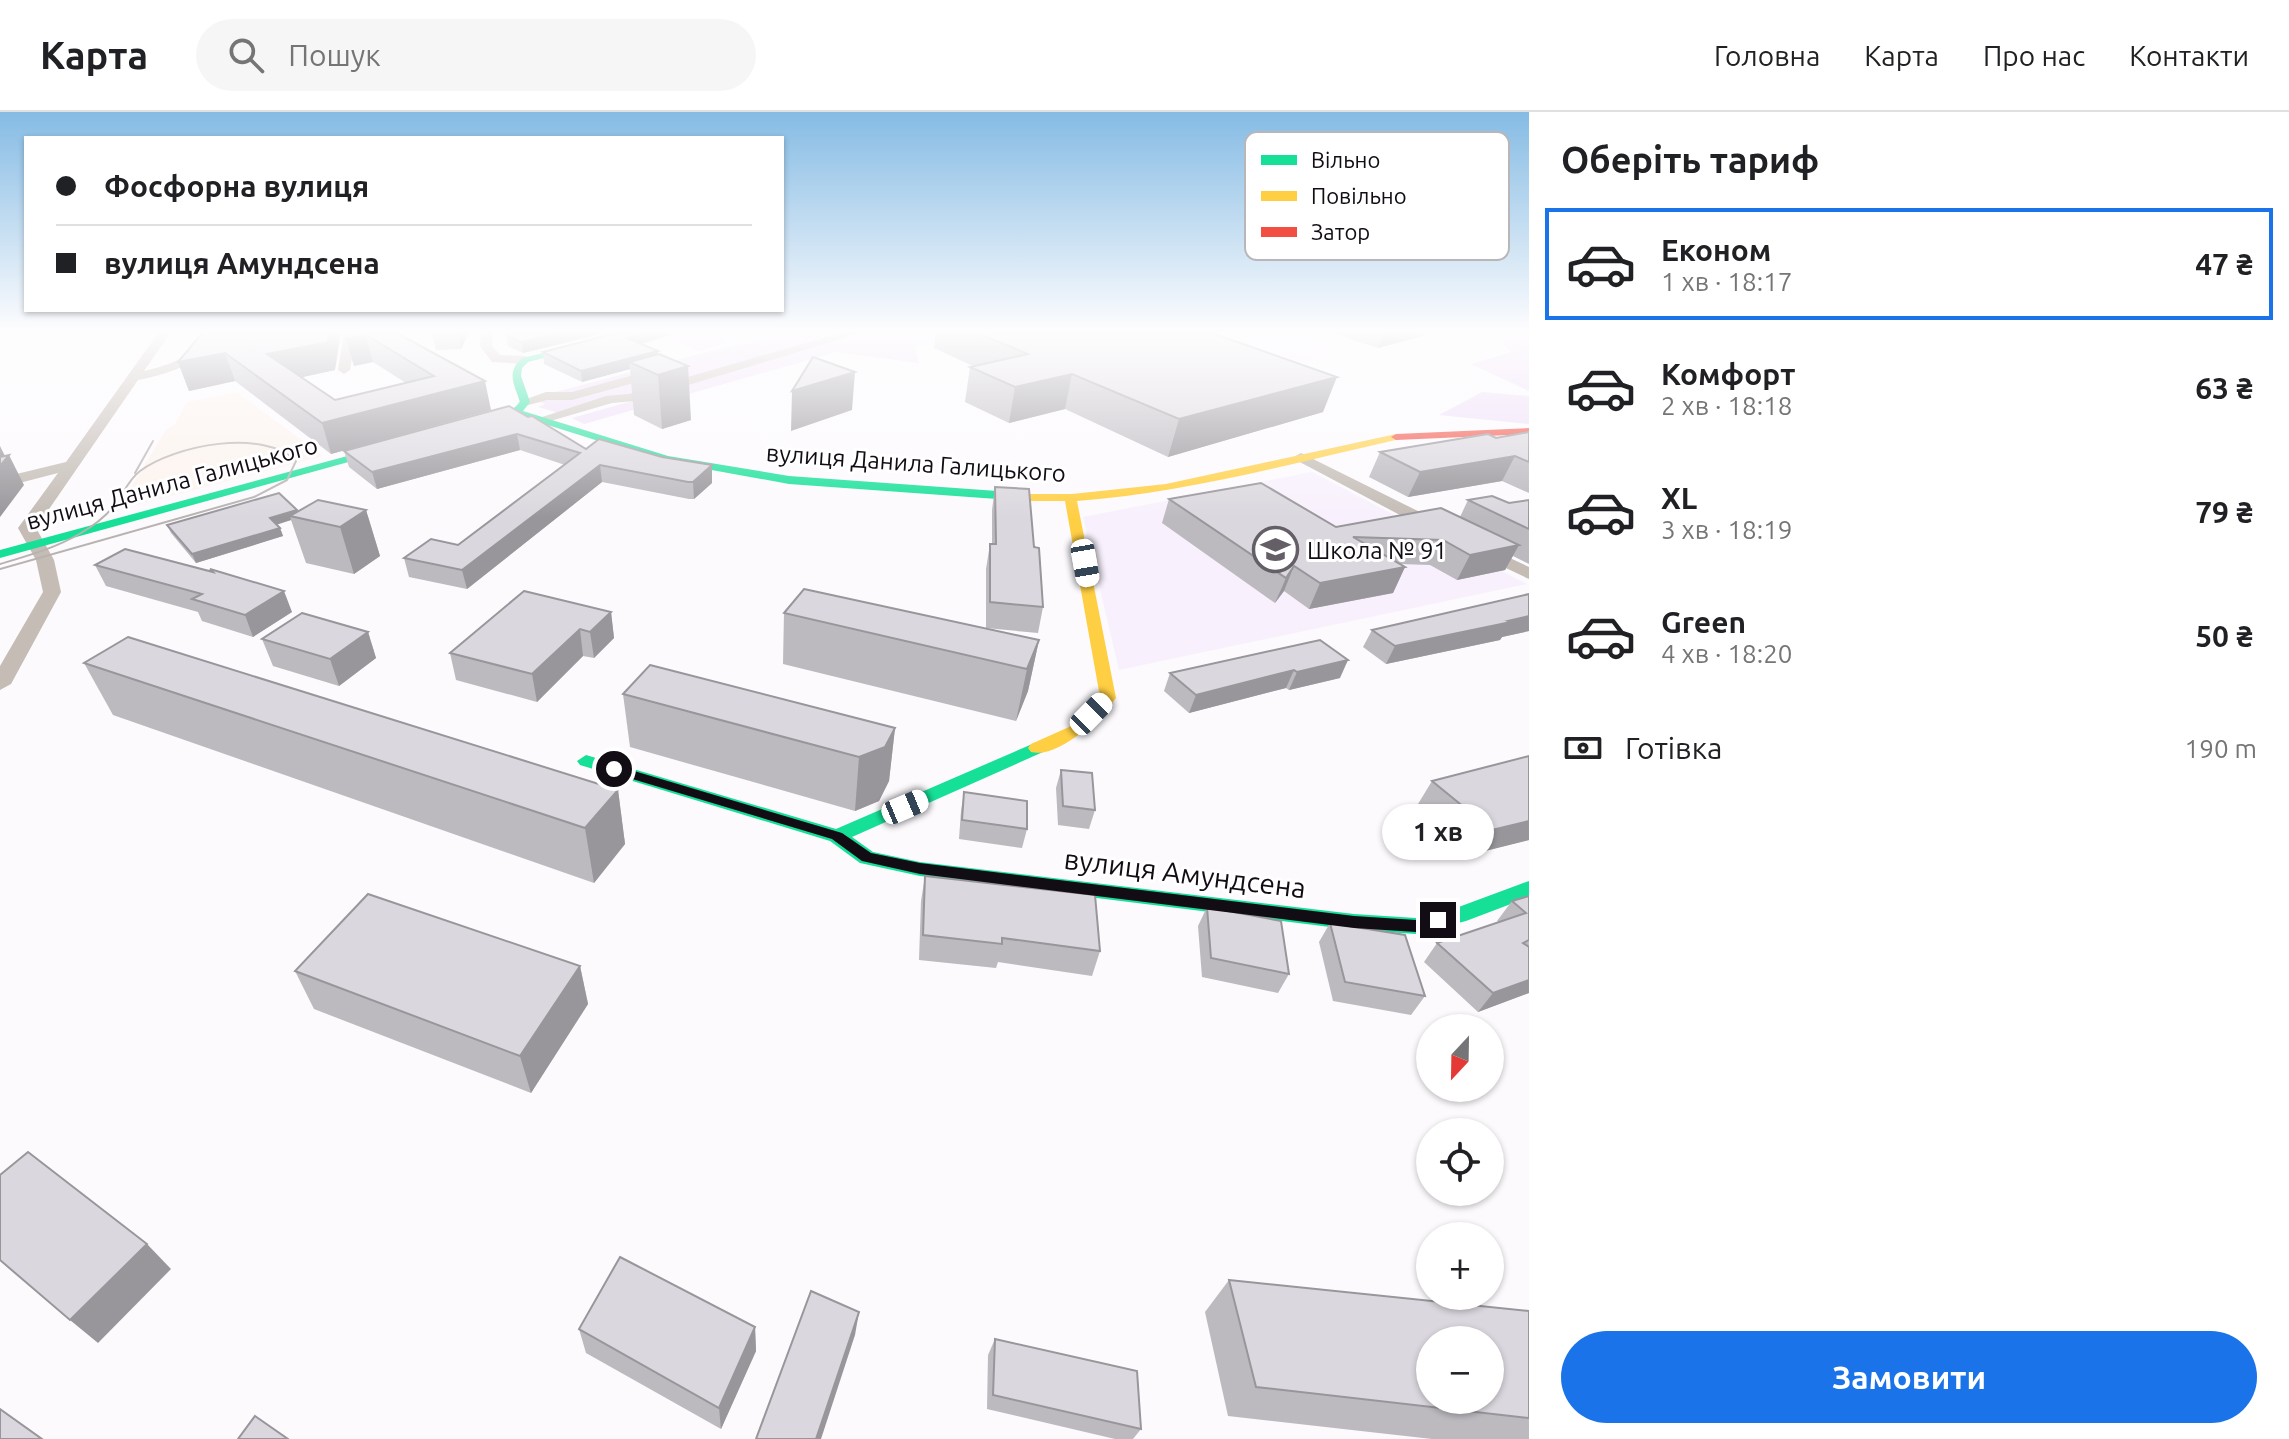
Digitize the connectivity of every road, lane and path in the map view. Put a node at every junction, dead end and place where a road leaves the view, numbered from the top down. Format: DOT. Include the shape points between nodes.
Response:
graph roads {
  1 [pos="120,394"];
  2 [pos="518,394"];
  3 [pos="579,394"];
  4 [pos="644,394"];
  5 [pos="520,407"];
  6 [pos="540,420"];
  7 [pos="465,427"];
  8 [pos="1529,431"];
  9 [pos="405,444"];
  10 [pos="1301,457"];
  11 [pos="72,465"];
  12 [pos="0,483"];
  13 [pos="1071,500"];
  14 [pos="35,544"];
  15 [pos="0,554"];
  16 [pos="1529,574"];
  17 [pos="0,684"];
  18 [pos="586,761"];
  19 [pos="837,836"];
  20 [pos="1529,889"];
  1 -- 11 [label="street"];
  2 -- 5 [label="street"];
  3 -- 5 [label="street" via="546,396"];
  4 -- 6 [label="street"];
  5 -- 6 [label="street, вулиця Данила Галицького"];
  5 -- 7 [label="street"];
  6 -- 13 [label="street, вулиця Данила Галицького" via="666,459 758,476"];
  8 -- 10 [label="street, вулиця Данила Галицького" via="1430,431"];
  9 -- 14 [label="street, вулиця Данила Галицького"];
  10 -- 13 [label="street, вулиця Данила Галицького" via="1228,475"];
  10 -- 16 [label="street"];
  11 -- 12 [label="street"];
  11 -- 14 [label="street" via="27,528"];
  13 -- 19 [label="street" via="1108,698 1075,731"];
  14 -- 15 [label="street, вулиця Данила Галицького"];
  14 -- 17 [label="street" via="45,560 52,592"];
  18 -- 19 [label="street, вулиця Амундсена"];
  19 -- 20 [label="street, вулиця Амундсена" via="867,858 920,869 1354,922 1416,926"];
}
